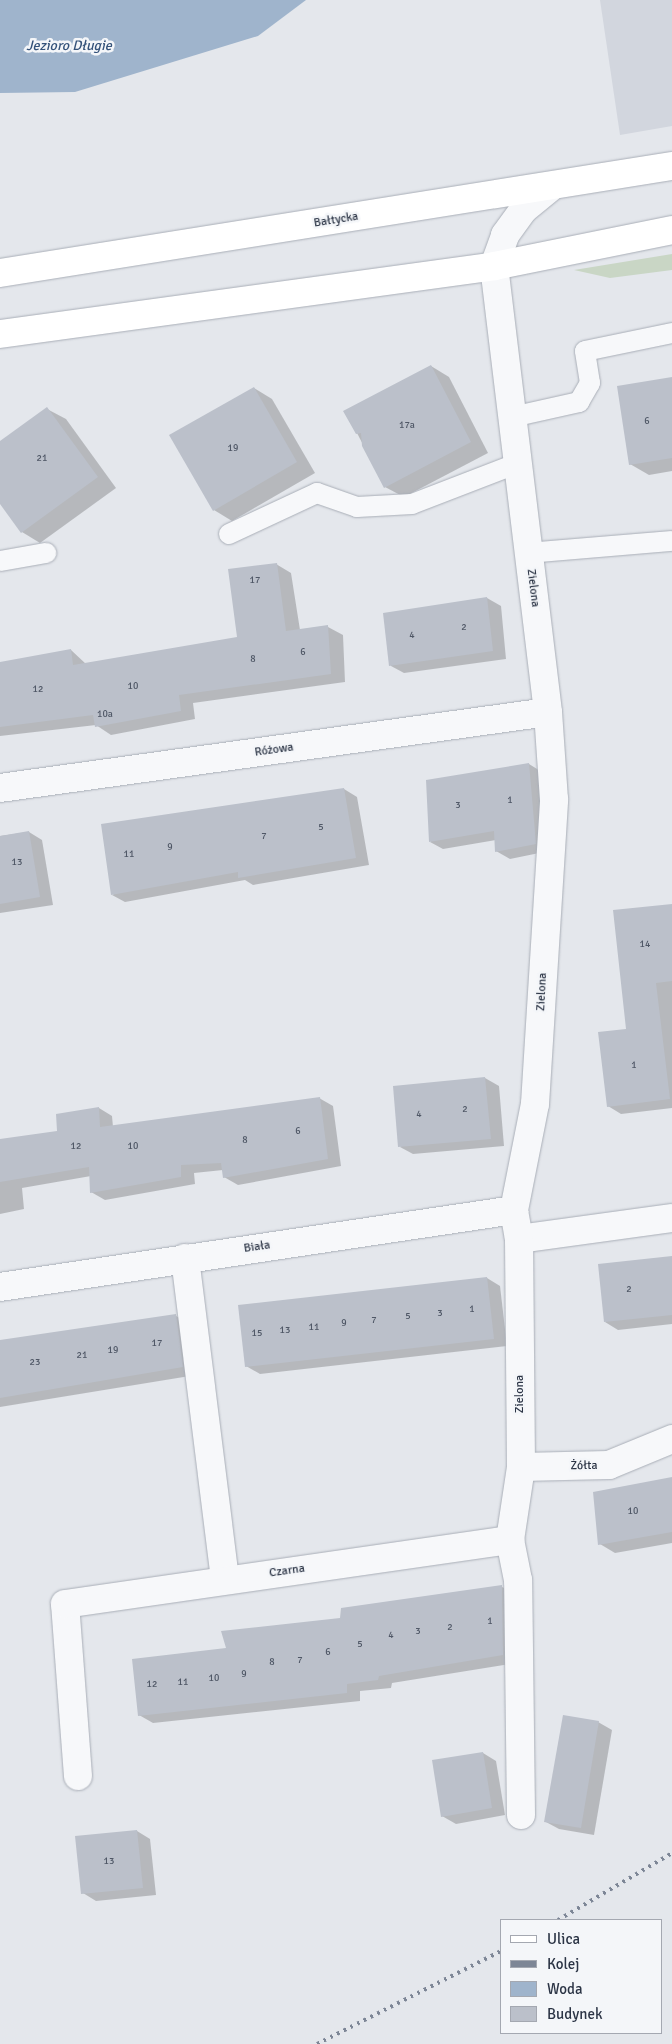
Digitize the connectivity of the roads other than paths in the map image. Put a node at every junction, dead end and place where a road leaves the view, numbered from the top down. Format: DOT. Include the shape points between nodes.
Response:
graph roads {
  1 [pos="672,166"];
  2 [pos="550,188"];
  3 [pos="672,230"];
  4 [pos="494,266"];
  5 [pos="0,273"];
  6 [pos="672,333"];
  7 [pos="0,334"];
  8 [pos="512,417"];
  9 [pos="518,463"];
  10 [pos="230,534"];
  11 [pos="672,541"];
  12 [pos="46,553"];
  13 [pos="528,553"];
  14 [pos="0,561"];
  15 [pos="548,712"];
  16 [pos="0,788"];
  17 [pos="514,1210"];
  18 [pos="672,1218"];
  19 [pos="519,1239"];
  20 [pos="186,1258"];
  21 [pos="0,1287"];
  22 [pos="672,1439"];
  23 [pos="521,1467"];
  24 [pos="510,1540"];
  25 [pos="225,1580"];
  26 [pos="78,1776"];
  27 [pos="521,1815"];
  1 -- 2 [label="main road, Bałtycka"];
  2 -- 4 [label="street, Zielona" via="524,209 505,235"];
  2 -- 5 [label="main road, Bałtycka"];
  3 -- 4 [label="main road"];
  4 -- 7 [label="main road"];
  4 -- 8 [label="street, Zielona"];
  6 -- 8 [label="lane" via="585,350 590,383 579,402"];
  8 -- 9 [label="street, Zielona"];
  9 -- 10 [label="lane" via="412,504 357,507 318,492"];
  9 -- 13 [label="street, Zielona"];
  11 -- 13 [label="lane"];
  12 -- 14 [label="lane"];
  13 -- 15 [label="street, Zielona"];
  15 -- 16 [label="street, Różowa"];
  15 -- 17 [label="street, Zielona" via="554,800 535,1104"];
  17 -- 19 [label="street, Zielona"];
  17 -- 20 [label="street, Biała"];
  18 -- 19 [label="street"];
  19 -- 23 [label="street, Zielona"];
  20 -- 21 [label="street, Biała"];
  20 -- 25 [label="street"];
  22 -- 23 [label="street, Żółta" via="608,1465"];
  23 -- 24 [label="street, Zielona"];
  24 -- 25 [label="street, Czarna"];
  24 -- 27 [label="street, Zielona" via="518,1580"];
  25 -- 26 [label="street, Czarna" via="65,1604"];
}
